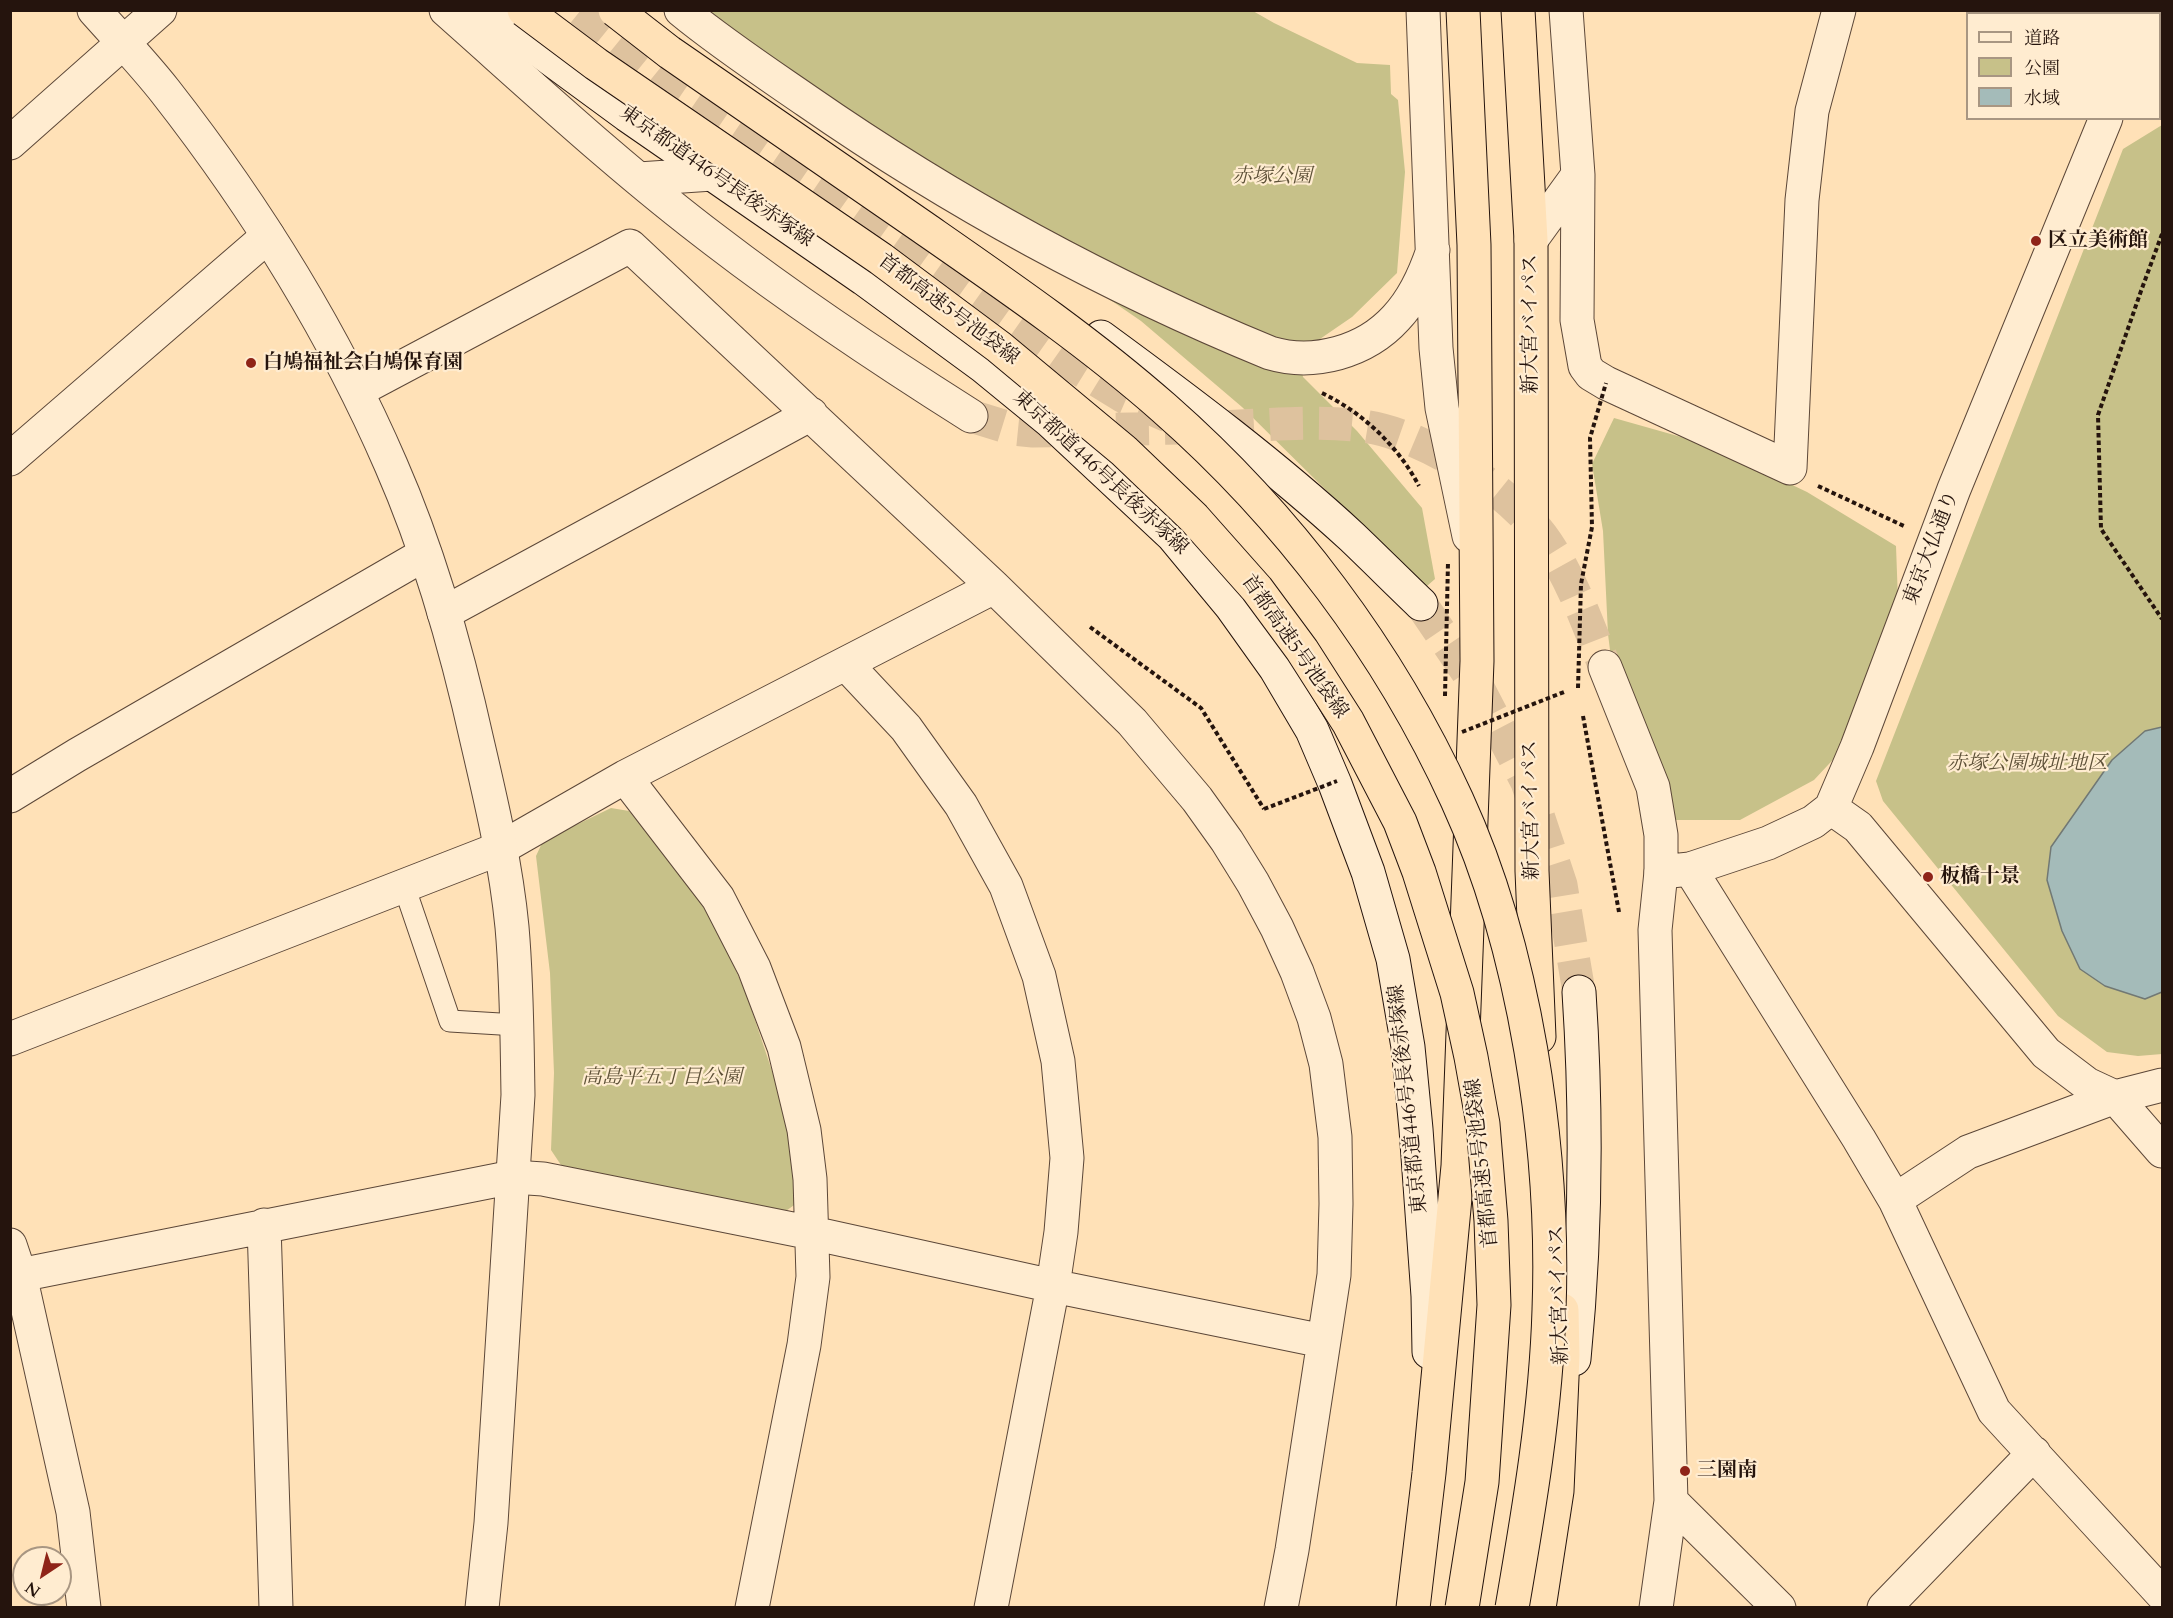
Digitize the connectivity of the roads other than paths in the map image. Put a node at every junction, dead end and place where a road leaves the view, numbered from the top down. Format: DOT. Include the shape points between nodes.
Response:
graph roads {
  1 [pos="94,10"];
  2 [pos="160,10"];
  3 [pos="446,10"];
  4 [pos="484,10"];
  5 [pos="524,10"];
  6 [pos="615,10"];
  7 [pos="639,10"];
  8 [pos="681,10"];
  9 [pos="1423,10"];
  10 [pos="1463,10"];
  11 [pos="1518,10"];
  12 [pos="1566,10"];
  13 [pos="1839,10"];
  14 [pos="124,43"];
  15 [pos="2105,120"];
  16 [pos="10,143"];
  17 [pos="712,174"];
  18 [pos="1578,175"];
  19 [pos="639,179"];
  20 [pos="268,236"];
  21 [pos="1531,240"];
  22 [pos="1433,250"];
  23 [pos="357,391"];
  24 [pos="811,414"];
  25 [pos="971,416"];
  26 [pos="10,459"];
  27 [pos="425,555"];
  28 [pos="1462,568"];
  29 [pos="994,587"];
  30 [pos="1421,604"];
  31 [pos="444,612"];
  32 [pos="846,664"];
  33 [pos="1605,667"];
  34 [pos="625,777"];
  35 [pos="10,796"];
  36 [pos="1831,808"];
  37 [pos="501,848"];
  38 [pos="1675,870"];
  39 [pos="404,886"];
  40 [pos="1579,992"];
  41 [pos="517,1025"];
  42 [pos="10,1039"];
  43 [pos="2163,1085"];
  44 [pos="2115,1097"];
  45 [pos="2163,1151"];
  46 [pos="513,1177"];
  47 [pos="1895,1200"];
  48 [pos="264,1225"];
  49 [pos="812,1233"];
  50 [pos="15,1260"];
  51 [pos="1053,1286"];
  52 [pos="1323,1341"];
  53 [pos="2034,1453"];
  54 [pos="1429,1473"];
  55 [pos="1557,1491"];
  56 [pos="1671,1501"];
  57 [pos="2163,1594"];
  58 [pos="84,1608"];
  59 [pos="276,1608"];
  60 [pos="482,1608"];
  61 [pos="752,1608"];
  62 [pos="991,1608"];
  63 [pos="1281,1608"];
  64 [pos="1413,1608"];
  65 [pos="1462,1608"];
  66 [pos="1512,1608"];
  67 [pos="1539,1608"];
  68 [pos="1656,1608"];
  69 [pos="1779,1608"];
  70 [pos="1884,1608"];
  1 -- 14 [label="street"];
  2 -- 14 [label="street"];
  3 -- 19 [label="street"];
  4 -- 17 [label="street, 東京都道446号長後赤塚線"];
  5 -- 65 [label="highway, 首都高速5号池袋線, bridge" via="596,64 881,259 999,347 1116,444 1194,518 1257,589 1348,722 1400,822 1419,872 1456,993 1483,1124 1494,1305 1482,1482"];
  6 -- 66 [label="highway, bridge" via="669,52 1023,297 1163,407 1269,512 1315,567 1360,628 1406,702 1458,801 1499,912 1542,1124 1549,1309 1537,1448"];
  7 -- 30 [label="street" via="672,37 1060,306 1179,395 1351,536"];
  8 -- 22 [label="street" via="853,133 974,209 1113,284 1281,357 1316,358 1363,343 1382,331 1410,301"];
  9 -- 22 [label="street"];
  10 -- 28 [label="highway" via="1474,245"];
  11 -- 21 [label="highway, 新大宮バイパス"];
  12 -- 18 [label="street"];
  13 -- 18 [label="street" via="1812,111 1802,200 1790,468 1606,383 1585,366 1577,320"];
  14 -- 16 [label="street"];
  14 -- 20 [label="street" via="223,169"];
  15 -- 36 [label="street, 東京大仏通り" via="1954,489"];
  17 -- 19 [label="street"];
  17 -- 54 [label="street, 東京都道446号長後赤塚線" via="864,279 1050,421 1173,536 1231,606 1276,669 1312,730 1368,872 1393,958 1408,1047 1428,1296"];
  18 -- 21 [label="street"];
  19 -- 25 [label="street" via="716,241 867,350"];
  20 -- 23 [label="street" via="305,294"];
  20 -- 26 [label="street"];
  21 -- 55 [label="highway, 新大宮バイパス" via="1532,871 1540,1052 1559,1245 1563,1355"];
  22 -- 28 [label="street" via="1436,348"];
  23 -- 24 [label="street" via="630,246"];
  23 -- 27 [label="street" via="392,467"];
  24 -- 29 [label="street"];
  24 -- 31 [label="street"];
  27 -- 31 [label="street"];
  27 -- 35 [label="street"];
  28 -- 54 [label="highway" via="1477,661 1458,1166"];
  29 -- 32 [label="street"];
  29 -- 52 [label="street" via="1132,722 1197,799 1253,883 1277,928 1314,1018 1326,1064 1335,1137 1334,1275"];
  31 -- 37 [label="street" via="464,678"];
  32 -- 34 [label="street"];
  32 -- 51 [label="street" via="906,728 962,805 1006,886 1039,976 1058,1061 1067,1158"];
  33 -- 38 [label="street" via="1653,787 1661,835"];
  34 -- 37 [label="street"];
  34 -- 49 [label="street" via="718,898 754,968 784,1047 804,1130"];
  36 -- 38 [label="street" via="1814,822 1768,843"];
  36 -- 44 [label="street" via="1858,827 2046,1053 2087,1084"];
  37 -- 39 [label="street"];
  37 -- 41 [label="street" via="512,926"];
  38 -- 47 [label="street" via="1859,1138"];
  38 -- 56 [label="street" via="1655,930"];
  39 -- 41 [label="lane" via="450,1021"];
  39 -- 42 [label="street"];
  40 -- 55 [label="street" via="1585,1132 1580,1306"];
  41 -- 46 [label="street"];
  43 -- 44 [label="street"];
  44 -- 45 [label="street"];
  44 -- 47 [label="street" via="1968,1152"];
  46 -- 48 [label="street"];
  46 -- 49 [label="street" via="543,1179"];
  46 -- 60 [label="street"];
  47 -- 53 [label="street" via="1994,1411"];
  48 -- 50 [label="street"];
  48 -- 59 [label="street"];
  49 -- 51 [label="street"];
  49 -- 61 [label="street" via="813,1277 804,1345"];
  50 -- 58 [label="street" via="73,1512"];
  51 -- 52 [label="street"];
  51 -- 62 [label="street"];
  52 -- 63 [label="street"];
  53 -- 57 [label="street"];
  53 -- 70 [label="street"];
  54 -- 64 [label="highway"];
  55 -- 67 [label="highway, 新大宮バイパス"];
  56 -- 68 [label="street"];
  56 -- 69 [label="street"];
}
